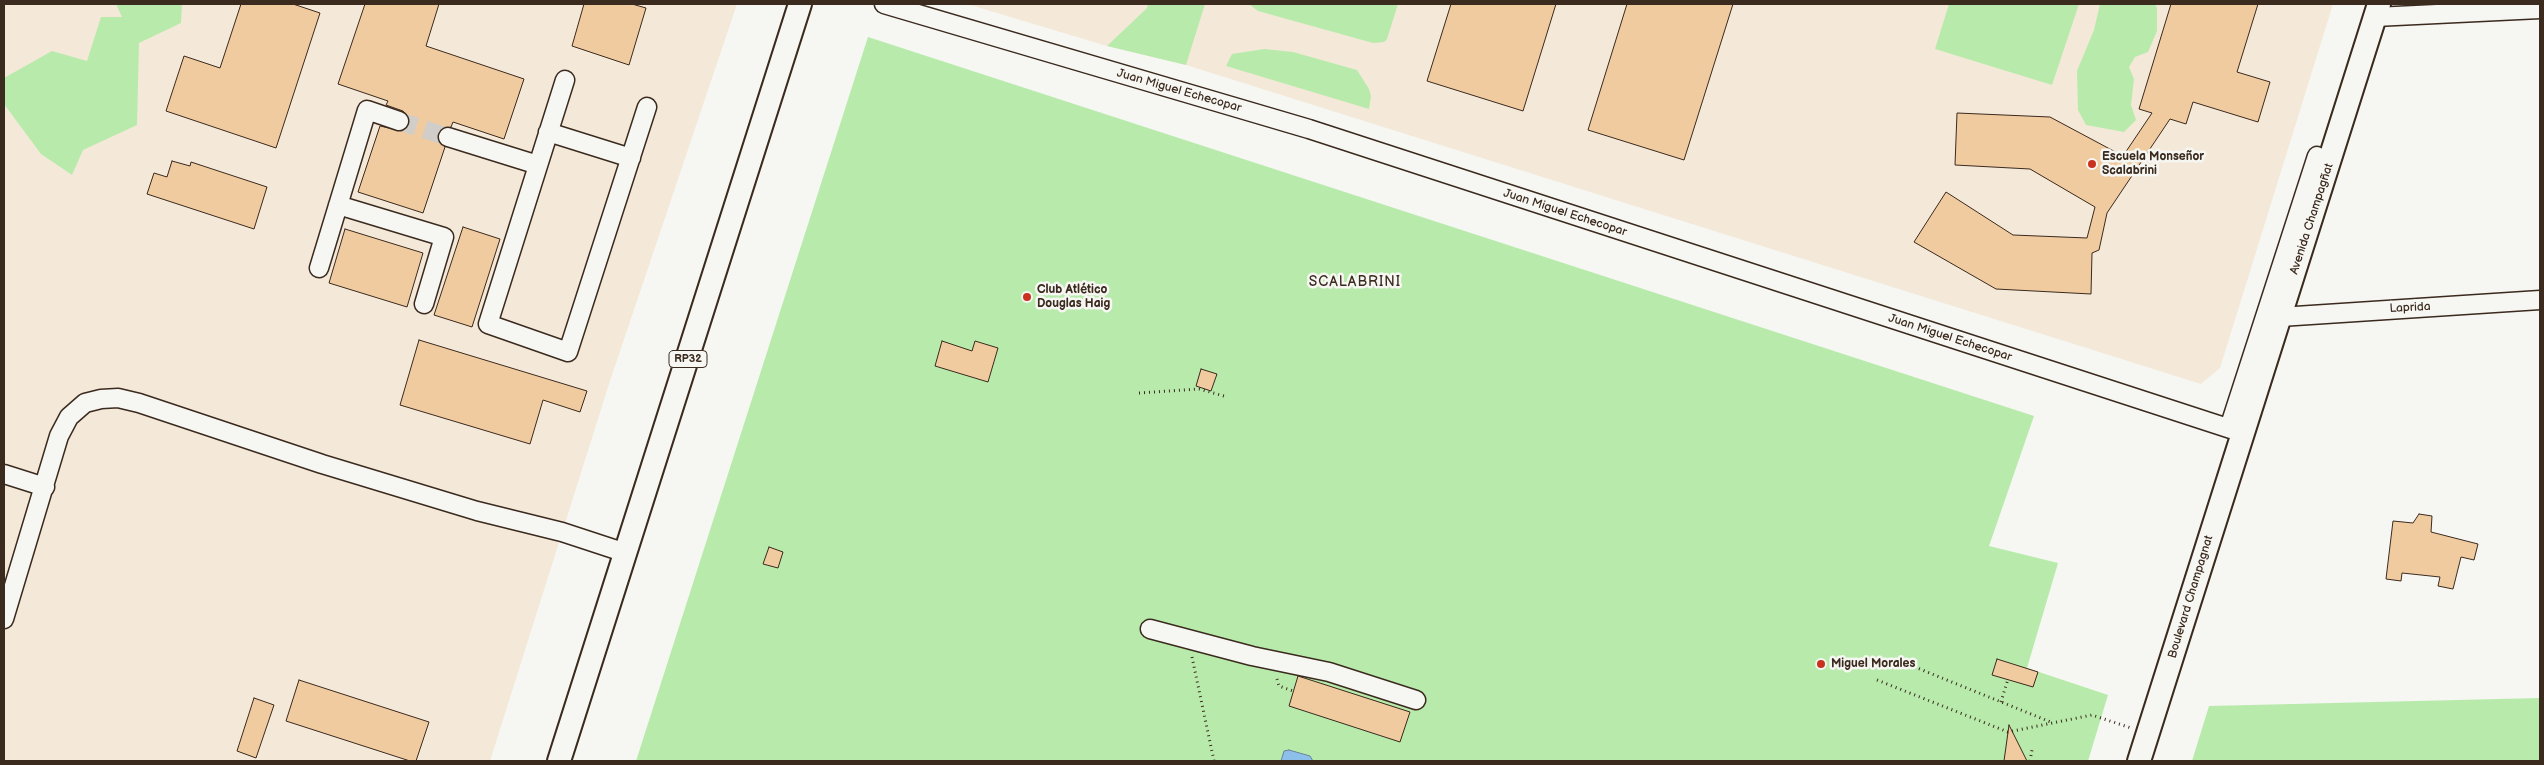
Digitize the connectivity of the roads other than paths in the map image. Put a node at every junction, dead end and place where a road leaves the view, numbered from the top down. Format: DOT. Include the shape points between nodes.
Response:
graph roads {
  1 [pos="800,4"];
  2 [pos="884,4"];
  3 [pos="2377,10"];
  4 [pos="2540,10"];
  5 [pos="564,80"];
  6 [pos="647,107"];
  7 [pos="399,121"];
  8 [pos="548,132"];
  9 [pos="448,137"];
  10 [pos="2317,156"];
  11 [pos="631,158"];
  12 [pos="538,165"];
  13 [pos="338,205"];
  14 [pos="319,268"];
  15 [pos="2540,300"];
  16 [pos="424,304"];
  17 [pos="2280,317"];
  18 [pos="2236,430"];
  19 [pos="4,474"];
  20 [pos="44,487"];
  21 [pos="626,553"];
  22 [pos="4,619"];
  23 [pos="1150,629"];
  24 [pos="1416,700"];
  25 [pos="559,761"];
  26 [pos="2139,761"];
  1 -- 21 [label="main road, RP32"];
  2 -- 18 [label="street, Juan Miguel Echecopar" via="1309,129"];
  3 -- 4 [label="street"];
  3 -- 17 [label="main road, Avenida Champagñat"];
  5 -- 8 [label="street"];
  6 -- 11 [label="street"];
  7 -- 13 [label="street" via="367,110"];
  8 -- 11 [label="street"];
  8 -- 12 [label="street"];
  9 -- 12 [label="street"];
  10 -- 18 [label="street"];
  11 -- 12 [label="street" via="568,352 488,324"];
  13 -- 14 [label="street"];
  13 -- 16 [label="street" via="444,237"];
  15 -- 17 [label="street, Laprida"];
  17 -- 18 [label="main road, Avenida Champagñat"];
  18 -- 26 [label="main road, Boulevard Champagnat"];
  19 -- 20 [label="street"];
  20 -- 21 [label="street" via="58,436 69,417 85,403 118,398 322,464"];
  20 -- 22 [label="street"];
  21 -- 25 [label="main road, RP32"];
  23 -- 24 [label="street" via="1329,672"];
}
